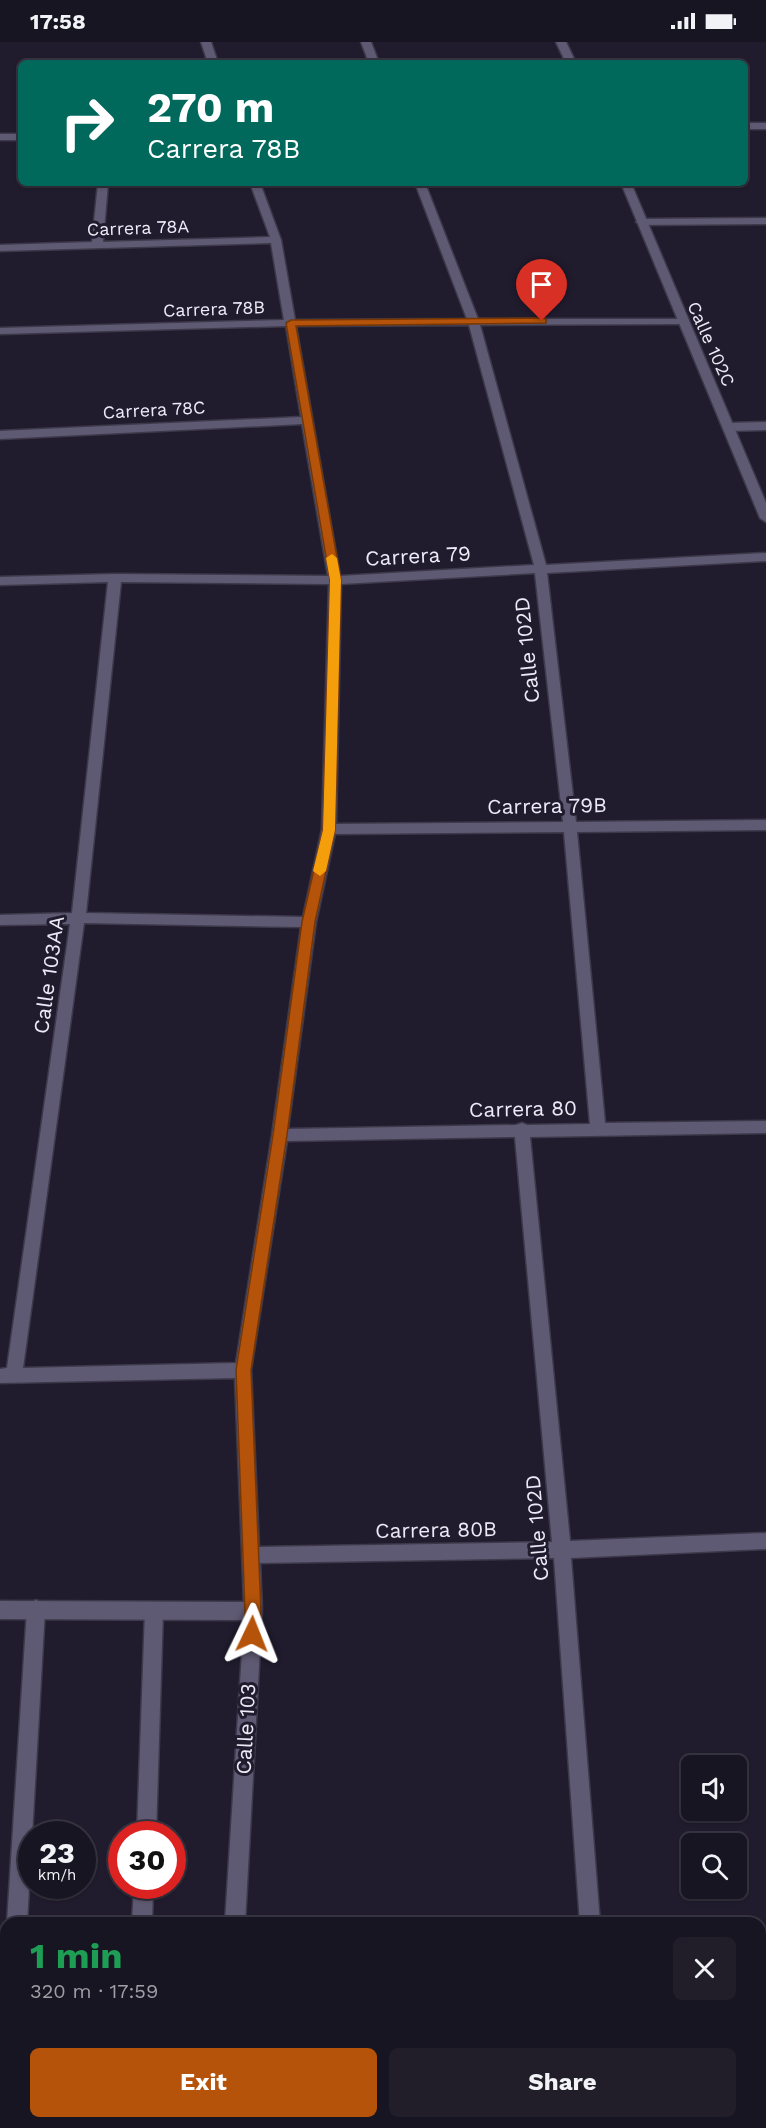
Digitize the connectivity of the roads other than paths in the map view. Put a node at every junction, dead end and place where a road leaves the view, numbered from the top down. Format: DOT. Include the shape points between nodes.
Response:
graph roads {
  1 [pos="206,42"];
  2 [pos="366,42"];
  3 [pos="561,42"];
  4 [pos="212,60"];
  5 [pos="373,60"];
  6 [pos="570,60"];
  7 [pos="748,126"];
  8 [pos="766,126"];
  9 [pos="0,137"];
  10 [pos="18,137"];
  11 [pos="103,186"];
  12 [pos="256,186"];
  13 [pos="421,186"];
  14 [pos="627,186"];
  15 [pos="766,221"];
  16 [pos="641,222"];
  17 [pos="276,240"];
  18 [pos="97,245"];
  19 [pos="0,248"];
  20 [pos="472,321"];
  21 [pos="682,321"];
  22 [pos="291,323"];
  23 [pos="0,331"];
  24 [pos="309,420"];
  25 [pos="766,426"];
  26 [pos="730,427"];
  27 [pos="0,435"];
  28 [pos="766,518"];
  29 [pos="766,556"];
  30 [pos="541,570"];
  31 [pos="115,578"];
  32 [pos="335,580"];
  33 [pos="0,581"];
  34 [pos="766,825"];
  35 [pos="570,827"];
  36 [pos="329,830"];
  37 [pos="78,918"];
  38 [pos="0,920"];
  39 [pos="309,922"];
  40 [pos="766,1127"];
  41 [pos="522,1129"];
  42 [pos="598,1129"];
  43 [pos="280,1135"];
  44 [pos="243,1370"];
  45 [pos="7,1376"];
  46 [pos="766,1541"];
  47 [pos="562,1550"];
  48 [pos="251,1555"];
  49 [pos="36,1609"];
  50 [pos="0,1610"];
  51 [pos="154,1611"];
  52 [pos="253,1611"];
  53 [pos="146,1821"];
  54 [pos="143,1899"];
  55 [pos="17,1917"];
  56 [pos="142,1917"];
  57 [pos="235,1917"];
  58 [pos="590,1917"];
  1 -- 4 [label="street"];
  2 -- 5 [label="street"];
  3 -- 6 [label="street"];
  7 -- 8 [label="street"];
  9 -- 10 [label="street"];
  11 -- 18 [label="street"];
  12 -- 17 [label="street, Calle 103"];
  13 -- 20 [label="street, Calle 102D"];
  14 -- 16 [label="street, Calle 102C"];
  15 -- 16 [label="street"];
  16 -- 21 [label="street, Calle 102C"];
  17 -- 18 [label="street, Carrera 78A"];
  17 -- 22 [label="street, Calle 103"];
  18 -- 19 [label="street, Carrera 78A"];
  20 -- 21 [label="street, Carrera 78B"];
  20 -- 22 [label="street, Carrera 78B"];
  20 -- 30 [label="street, Calle 102D"];
  21 -- 26 [label="street, Calle 102C"];
  22 -- 23 [label="street, Carrera 78B"];
  22 -- 24 [label="street, Calle 103"];
  24 -- 27 [label="street, Carrera 78C"];
  24 -- 32 [label="street, Calle 103"];
  25 -- 26 [label="street"];
  26 -- 28 [label="street, Calle 102C"];
  29 -- 30 [label="street, Carrera 79"];
  30 -- 32 [label="street, Carrera 79"];
  30 -- 35 [label="street, Calle 102D"];
  31 -- 32 [label="street, Carrera 79"];
  31 -- 33 [label="street, Carrera 79"];
  31 -- 37 [label="street, Calle 103AA"];
  32 -- 36 [label="street, Calle 103"];
  34 -- 35 [label="street, Carrera 79B"];
  35 -- 36 [label="street, Carrera 79B"];
  35 -- 42 [label="street, Calle 102D"];
  36 -- 39 [label="street, Calle 103"];
  37 -- 38 [label="street"];
  37 -- 39 [label="street"];
  37 -- 45 [label="street, Calle 103AA"];
  39 -- 43 [label="street, Calle 103"];
  40 -- 42 [label="street, Carrera 80"];
  41 -- 42 [label="street, Carrera 80"];
  41 -- 43 [label="street, Carrera 80"];
  41 -- 47 [label="street, Calle 102D"];
  43 -- 44 [label="street, Calle 103"];
  44 -- 45 [label="street"];
  44 -- 48 [label="street, Calle 103"];
  46 -- 47 [label="street, Carrera 80B"];
  47 -- 48 [label="street, Carrera 80B"];
  47 -- 58 [label="street, Calle 102D"];
  48 -- 52 [label="street, Calle 103"];
  49 -- 50 [label="street"];
  49 -- 51 [label="street"];
  49 -- 55 [label="street"];
  51 -- 52 [label="street"];
  51 -- 53 [label="street"];
  52 -- 57 [label="street, Calle 103"];
  54 -- 56 [label="street"];
}
